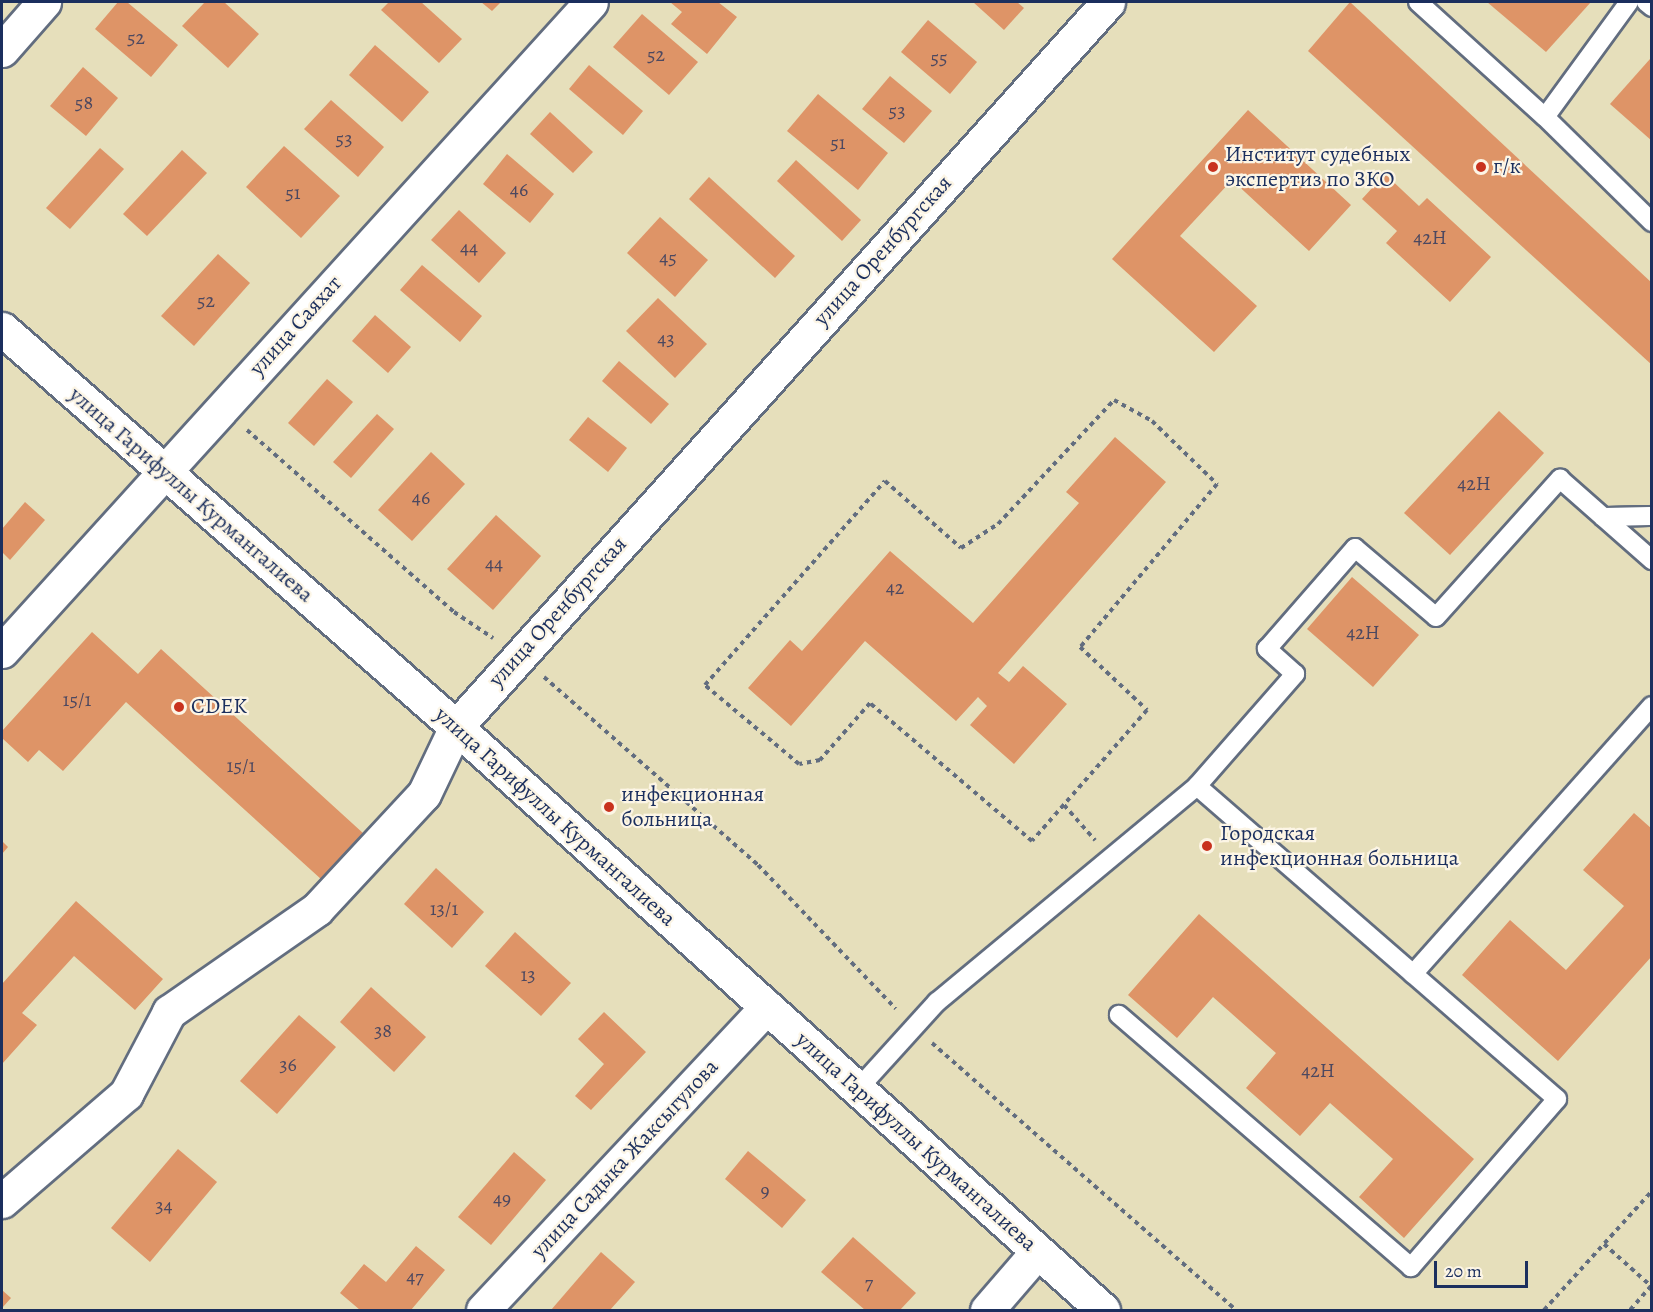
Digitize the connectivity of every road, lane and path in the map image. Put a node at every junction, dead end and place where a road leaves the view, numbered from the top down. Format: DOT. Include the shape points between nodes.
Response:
graph roads {
  1 [pos="44,2"];
  2 [pos="591,2"];
  3 [pos="1108,2"];
  4 [pos="1418,2"];
  5 [pos="1629,2"];
  6 [pos="1646,2"];
  7 [pos="1652,7"];
  8 [pos="2,50"];
  9 [pos="1545,117"];
  10 [pos="1652,222"];
  11 [pos="2,329"];
  12 [pos="223,408"];
  13 [pos="164,472"];
  14 [pos="1652,516"];
  15 [pos="1603,517"];
  16 [pos="1652,560"];
  17 [pos="2,651"];
  18 [pos="518,655"];
  19 [pos="1652,706"];
  20 [pos="456,727"];
  21 [pos="1197,786"];
  22 [pos="1064,805"];
  23 [pos="1111,857"];
  24 [pos="1413,974"];
  25 [pos="766,1008"];
  26 [pos="1119,1015"];
  27 [pos="914,1027"];
  28 [pos="858,1089"];
  29 [pos="1652,1191"];
  30 [pos="2,1201"];
  31 [pos="1604,1244"];
  32 [pos="1037,1252"];
  33 [pos="483,1311"];
  34 [pos="987,1311"];
  35 [pos="1103,1311"];
  36 [pos="1236,1311"];
  37 [pos="1544,1311"];
  38 [pos="1630,1311"];
  1 -- 8 [label="street"];
  2 -- 12 [label="street, улица Саяхат"];
  3 -- 18 [label="street, улица Оренбургская"];
  4 -- 9 [label="lane"];
  5 -- 9 [label="lane"];
  6 -- 7 [label="lane"];
  9 -- 10 [label="lane"];
  11 -- 13 [label="street, улица Гарифуллы Курмангалиева"];
  12 -- 13 [label="street, улица Саяхат"];
  12 -- 18 [label="path" via="454,612"];
  13 -- 17 [label="street, улица Саяхат"];
  13 -- 20 [label="street, улица Гарифуллы Курмангалиева"];
  14 -- 15 [label="lane"];
  15 -- 16 [label="lane"];
  15 -- 21 [label="lane" via="1560,478 1436,617 1355,548 1267,649 1295,674"];
  18 -- 20 [label="street, улица Оренбургская"];
  18 -- 27 [label="path" via="758,865"];
  19 -- 24 [label="lane"];
  20 -- 25 [label="street, улица Гарифуллы Курмангалиева"];
  20 -- 30 [label="street, улица Оренбургская" via="424,794 317,909 169,1012 126,1094"];
  21 -- 23 [label="lane"];
  21 -- 24 [label="lane"];
  22 -- 22 [label="path" via="1032,841 870,704 820,760 800,764 705,685 885,481 961,548 998,524 1114,400 1152,421 1217,484 1080,647 1147,710"];
  22 -- 23 [label="path"];
  23 -- 27 [label="lane" via="937,1002"];
  24 -- 26 [label="lane" via="1557,1099 1411,1268"];
  25 -- 28 [label="street, улица Гарифуллы Курмангалиева"];
  25 -- 33 [label="street, улица Садыка Жаксыгулова"];
  27 -- 28 [label="lane"];
  27 -- 36 [label="path"];
  28 -- 32 [label="street, улица Гарифуллы Курмангалиева"];
  29 -- 31 [label="path"];
  31 -- 37 [label="path"];
  31 -- 38 [label="path" via="1651,1286"];
  32 -- 34 [label="street"];
  32 -- 35 [label="street, улица Гарифуллы Курмангалиева"];
}
